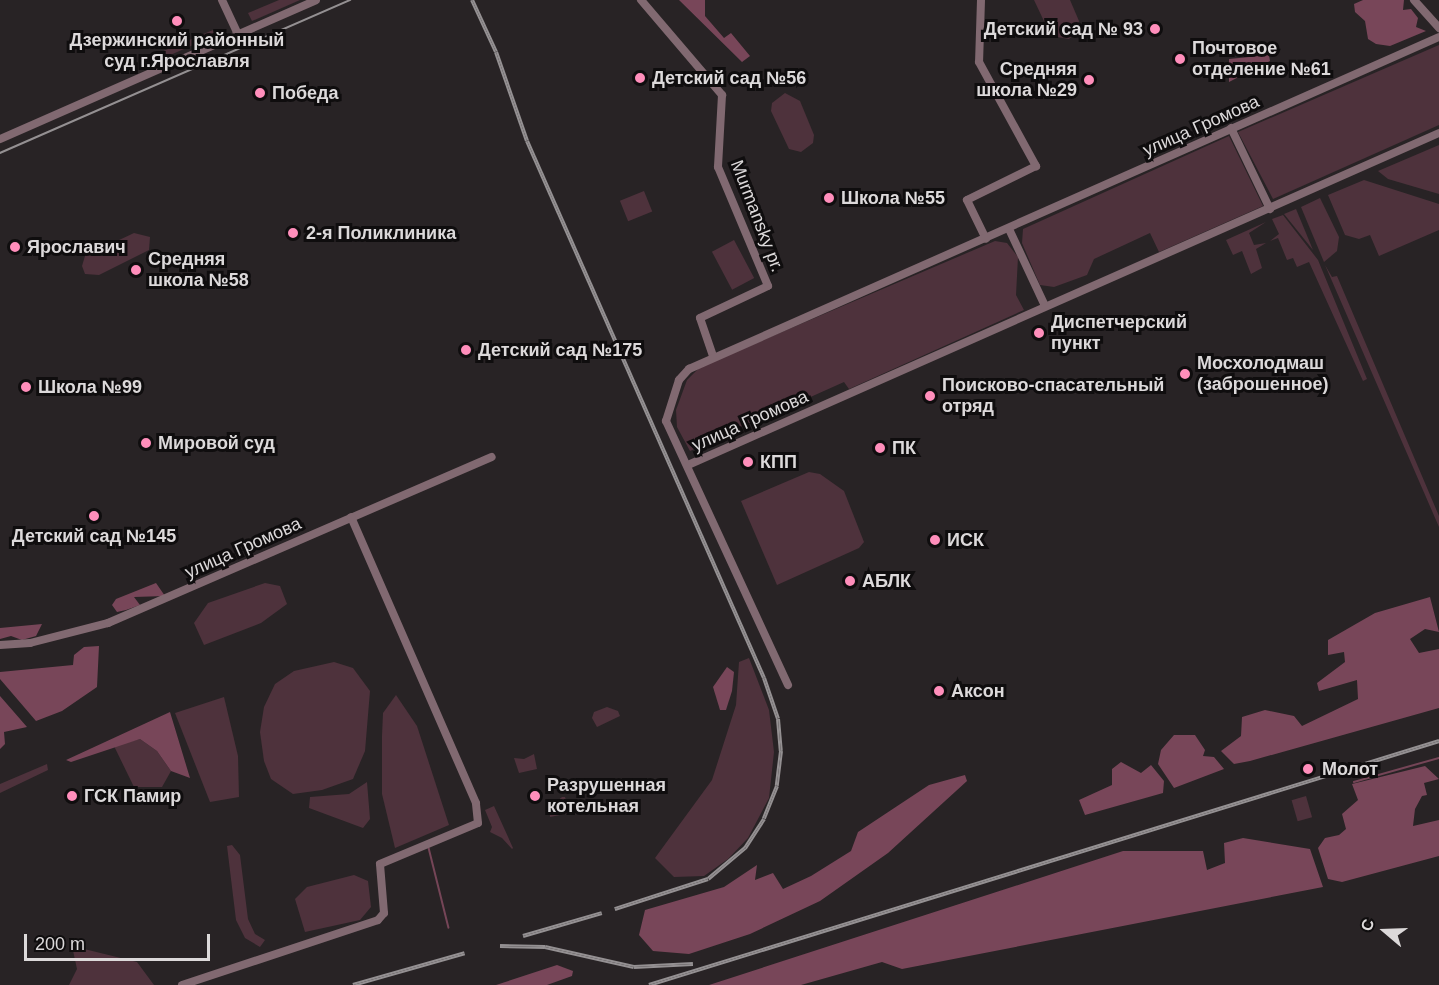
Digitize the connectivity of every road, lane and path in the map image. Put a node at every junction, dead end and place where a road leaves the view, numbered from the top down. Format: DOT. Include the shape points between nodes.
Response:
graph roads {
  1 [pos="222,0"];
  2 [pos="316,0"];
  3 [pos="641,0"];
  4 [pos="981,0"];
  5 [pos="1414,0"];
  6 [pos="1439,28"];
  7 [pos="238,35"];
  8 [pos="1439,37"];
  9 [pos="1231,128"];
  10 [pos="1439,133"];
  11 [pos="0,139"];
  12 [pos="1270,209"];
  13 [pos="1009,229"];
  14 [pos="986,239"];
  15 [pos="1045,306"];
  16 [pos="713,356"];
  17 [pos="492,457"];
  18 [pos="687,465"];
  19 [pos="351,517"];
  20 [pos="0,645"];
  21 [pos="788,685"];
  22 [pos="182,985"];
  1 -- 7 [label="street"];
  2 -- 7 [label="street"];
  3 -- 16 [label="street, Murmansky pr." via="722,95 718,167 768,286 700,318"];
  4 -- 14 [label="street" via="979,62 1035,166 967,200"];
  5 -- 6 [label="street"];
  7 -- 11 [label="street"];
  8 -- 9 [label="street, улица Громова"];
  9 -- 12 [label="street"];
  9 -- 13 [label="street, улица Громова"];
  10 -- 12 [label="street, улица Громова"];
  12 -- 15 [label="street, улица Громова"];
  13 -- 14 [label="street, улица Громова"];
  13 -- 15 [label="street"];
  14 -- 16 [label="street, улица Громова"];
  15 -- 18 [label="street, улица Громова"];
  16 -- 18 [label="street, улица Громова" via="683,374 666,415"];
  17 -- 19 [label="street, улица Громова"];
  18 -- 21 [label="street"];
  19 -- 20 [label="street, улица Громова" via="108,623 30,643"];
  19 -- 22 [label="street" via="476,803 478,824 380,864 384,913 371,924"];
}
